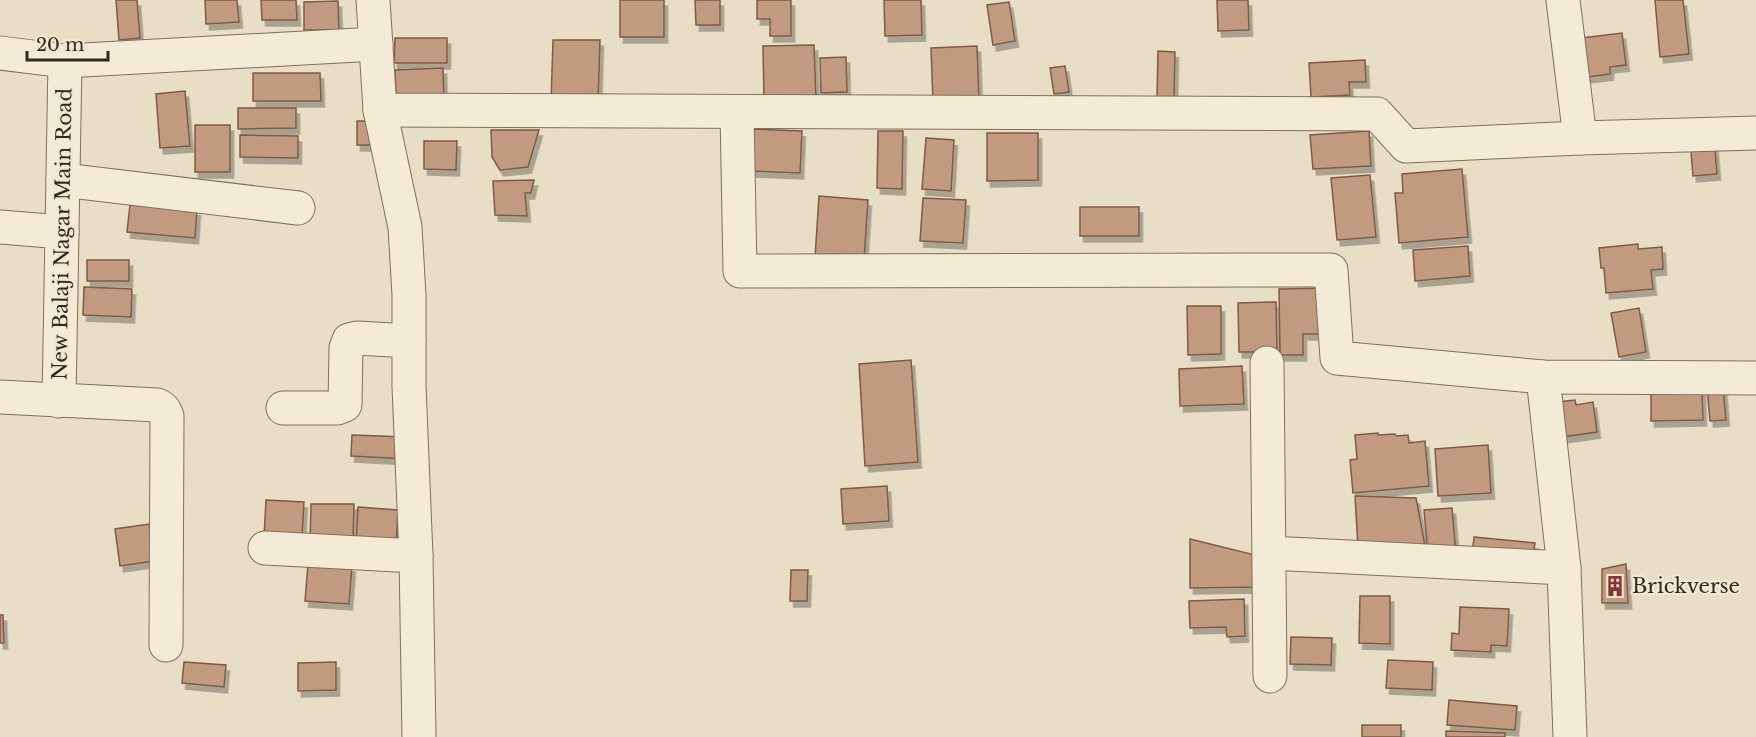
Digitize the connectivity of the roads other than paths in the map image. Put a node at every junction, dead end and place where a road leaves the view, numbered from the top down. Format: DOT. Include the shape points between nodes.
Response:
graph roads {
  1 [pos="373,0"];
  2 [pos="1563,0"];
  3 [pos="376,44"];
  4 [pos="0,54"];
  5 [pos="64,61"];
  6 [pos="380,110"];
  7 [pos="738,112"];
  8 [pos="1756,133"];
  9 [pos="1580,138"];
  10 [pos="63,180"];
  11 [pos="298,208"];
  12 [pos="0,227"];
  13 [pos="62,232"];
  14 [pos="409,341"];
  15 [pos="1267,363"];
  16 [pos="1543,377"];
  17 [pos="1756,378"];
  18 [pos="0,397"];
  19 [pos="59,401"];
  20 [pos="283,408"];
  21 [pos="265,548"];
  22 [pos="1270,553"];
  23 [pos="416,556"];
  24 [pos="1564,568"];
  25 [pos="166,645"];
  26 [pos="1270,676"];
  27 [pos="419,737"];
  28 [pos="1570,737"];
  1 -- 3 [label="street"];
  2 -- 9 [label="street"];
  3 -- 5 [label="street"];
  3 -- 6 [label="street"];
  4 -- 5 [label="street, New Balaji Nagar Main Road"];
  5 -- 10 [label="street, New Balaji Nagar Main Road"];
  6 -- 7 [label="street"];
  6 -- 14 [label="street" via="405,227"];
  7 -- 9 [label="street" via="1377,114 1406,146"];
  7 -- 16 [label="street" via="740,271 1331,270 1337,358"];
  8 -- 9 [label="street"];
  10 -- 11 [label="street"];
  10 -- 13 [label="street, New Balaji Nagar Main Road"];
  12 -- 13 [label="street"];
  13 -- 19 [label="street, New Balaji Nagar Main Road"];
  14 -- 20 [label="street" via="349,340 345,405"];
  14 -- 23 [label="street"];
  15 -- 22 [label="street"];
  16 -- 17 [label="street"];
  16 -- 24 [label="street"];
  18 -- 19 [label="street"];
  19 -- 25 [label="street" via="157,405 165,410"];
  21 -- 23 [label="street"];
  22 -- 24 [label="street"];
  22 -- 26 [label="street"];
  23 -- 27 [label="street"];
  24 -- 28 [label="street"];
}
